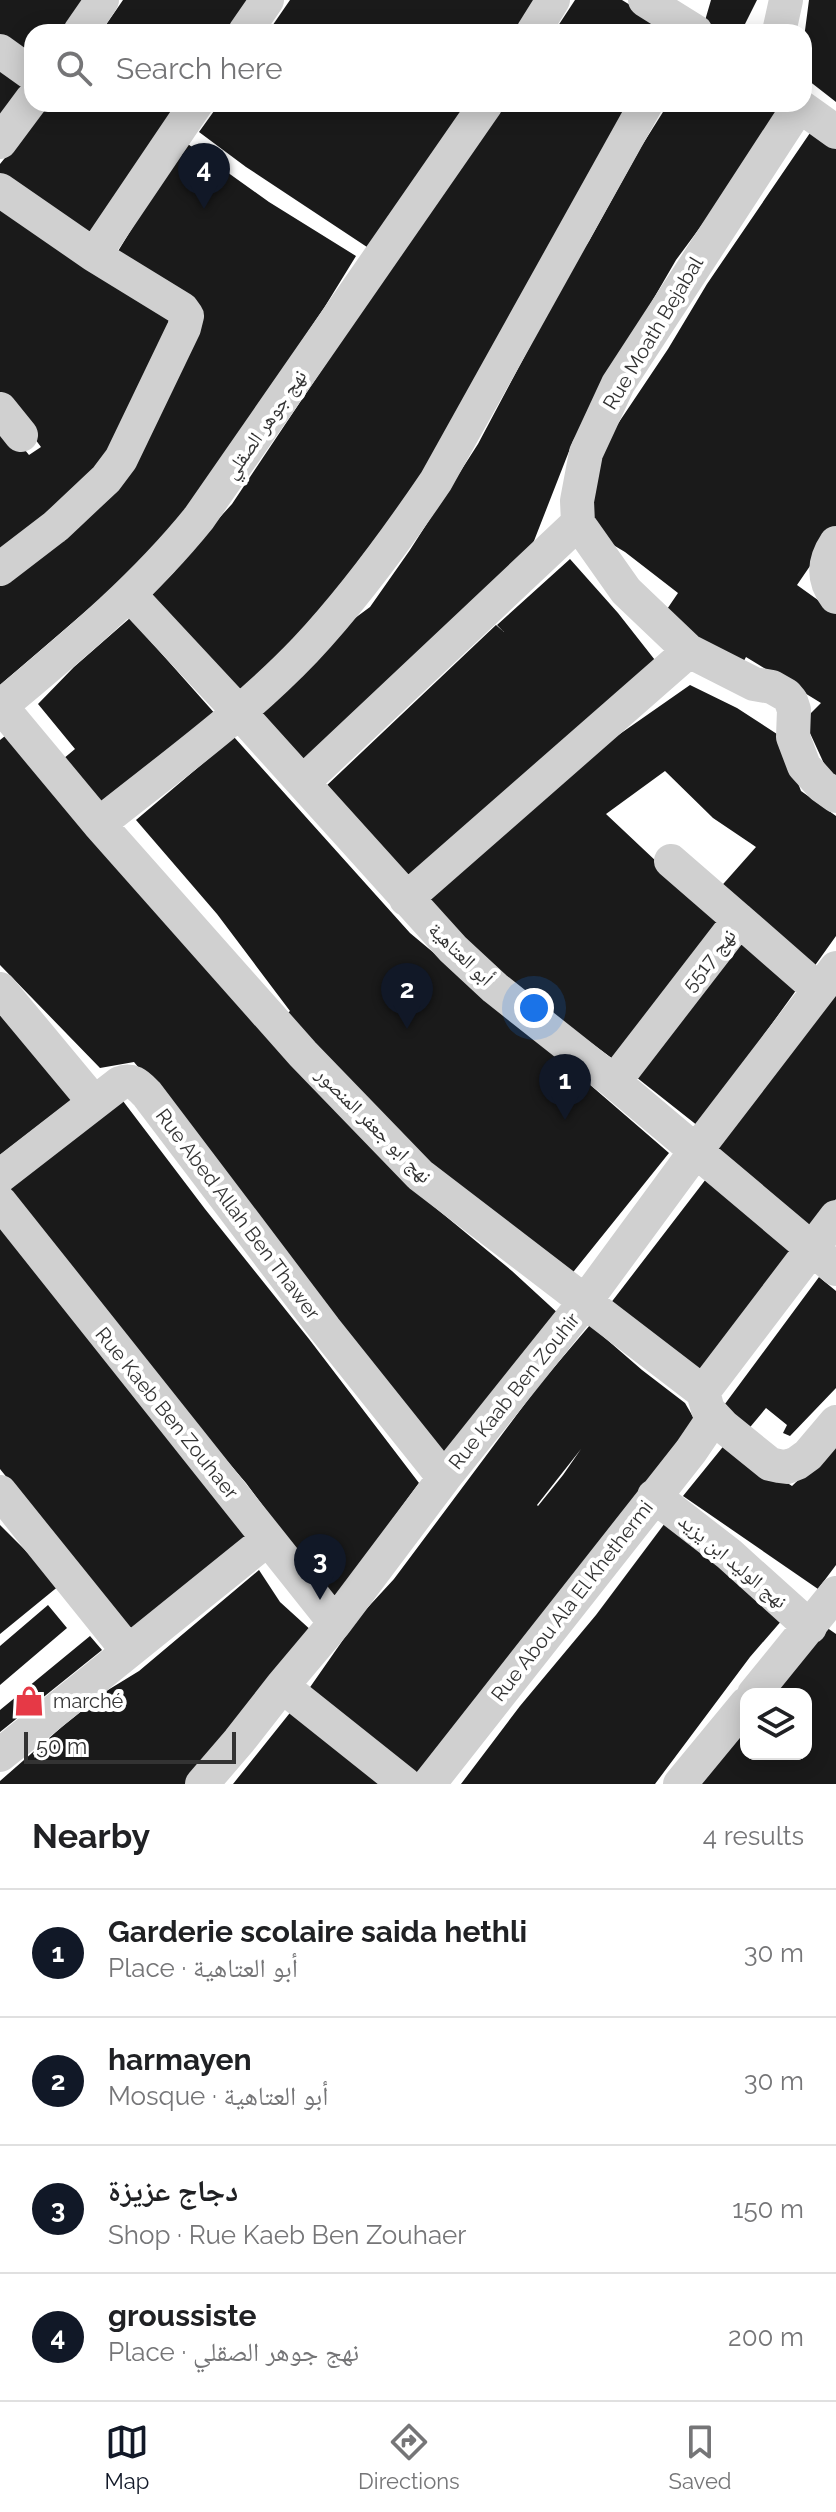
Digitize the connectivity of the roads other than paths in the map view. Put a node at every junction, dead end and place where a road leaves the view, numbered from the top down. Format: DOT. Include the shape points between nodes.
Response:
graph roads {
  1 [pos="102,0"];
  2 [pos="267,0"];
  3 [pos="553,0"];
  4 [pos="645,0"];
  5 [pos="786,0"];
  6 [pos="86,24"];
  7 [pos="250,24"];
  8 [pos="538,24"];
  9 [pos="681,24"];
  10 [pos="781,24"];
  11 [pos="0,51"];
  12 [pos="24,68"];
  13 [pos="24,110"];
  14 [pos="191,112"];
  15 [pos="480,112"];
  16 [pos="642,112"];
  17 [pos="793,112"];
  18 [pos="808,112"];
  19 [pos="836,132"];
  20 [pos="0,142"];
  21 [pos="0,190"];
  22 [pos="94,255"];
  23 [pos="0,409"];
  24 [pos="21,435"];
  25 [pos="578,523"];
  26 [pos="836,543"];
  27 [pos="0,569"];
  28 [pos="130,595"];
  29 [pos="836,597"];
  30 [pos="689,651"];
  31 [pos="0,706"];
  32 [pos="239,712"];
  33 [pos="303,782"];
  34 [pos="836,796"];
  35 [pos="99,824"];
  36 [pos="671,861"];
  37 [pos="406,899"];
  38 [pos="739,920"];
  39 [pos="828,979"];
  40 [pos="0,989"];
  41 [pos="614,1082"];
  42 [pos="94,1102"];
  43 [pos="695,1152"];
  44 [pos="0,1176"];
  45 [pos="0,1202"];
  46 [pos="836,1217"];
  47 [pos="824,1259"];
  48 [pos="584,1303"];
  49 [pos="708,1405"];
  50 [pos="836,1422"];
  51 [pos="444,1478"];
  52 [pos="0,1492"];
  53 [pos="654,1496"];
  54 [pos="268,1539"];
  55 [pos="836,1593"];
  56 [pos="335,1623"];
  57 [pos="810,1627"];
  58 [pos="128,1651"];
  59 [pos="282,1686"];
  60 [pos="759,1688"];
  61 [pos="740,1711"];
  62 [pos="0,1755"];
  63 [pos="202,1784"];
  64 [pos="405,1784"];
  65 [pos="429,1784"];
  66 [pos="680,1784"];
  1 -- 6 [label="street"];
  2 -- 7 [label="street"];
  3 -- 8 [label="street"];
  4 -- 9 [label="street"];
  5 -- 10 [label="street"];
  11 -- 12 [label="street"];
  13 -- 20 [label="street"];
  14 -- 22 [label="street"];
  15 -- 28 [label="street, نهج جوهر الصقلي" via="199,518"];
  16 -- 32 [label="street" via="436,481 358,589 305,650"];
  17 -- 25 [label="street, Rue Moath Bejabal" via="618,384 586,453"];
  18 -- 19 [label="street"];
  21 -- 22 [label="street"];
  22 -- 27 [label="street" via="182,309 187,322 121,459 88,497"];
  23 -- 24 [label="street"];
  25 -- 30 [label="street" via="626,591"];
  25 -- 33 [label="street"];
  26 -- 29 [label="street" via="825,567"];
  28 -- 31 [label="street, نهج جوهر الصقلي"];
  28 -- 32 [label="street, أبو العتاهية"];
  30 -- 34 [label="street" via="786,695 794,710 797,753"];
  30 -- 37 [label="street"];
  31 -- 35 [label="street, نهج ابو جعفر المنصور"];
  32 -- 33 [label="street, أبو العتاهية"];
  32 -- 35 [label="street"];
  33 -- 37 [label="street, أبو العتاهية"];
  35 -- 48 [label="street, نهج ابو جعفر المنصور" via="303,1054 420,1175"];
  36 -- 38 [label="street"];
  37 -- 41 [label="street, أبو العتاهية" via="495,988"];
  38 -- 39 [label="street, نهج 5517"];
  38 -- 41 [label="street, نهج 5517"];
  39 -- 43 [label="street, Rue Kaab Ben Zouhir"];
  40 -- 42 [label="street"];
  41 -- 43 [label="street, أبو العتاهية"];
  42 -- 44 [label="street, Rue Abed Allah Ben Thawer"];
  42 -- 51 [label="street, Rue Abed Allah Ben Thawer" via="126,1081 147,1094"];
  43 -- 47 [label="street, أبو العتاهية"];
  43 -- 48 [label="street, Rue Kaab Ben Zouhir"];
  45 -- 54 [label="street, Rue Kaeb Ben Zouhaer"];
  46 -- 47 [label="street, Rue Abou Ala El Khethermi"];
  47 -- 49 [label="street, Rue Abou Ala El Khethermi"];
  48 -- 49 [label="street, نهج ابو جعفر المنصور"];
  48 -- 51 [label="street, Rue Kaab Ben Zouhir"];
  49 -- 50 [label="street, نهج ابو جعفر المنصور" via="770,1464 787,1467 808,1455"];
  49 -- 53 [label="street, Rue Abou Ala El Khethermi" via="691,1451"];
  51 -- 56 [label="street, Rue Kaab Ben Zouhir"];
  52 -- 58 [label="street"];
  53 -- 57 [label="street, نهج الوليد ابن يزيد"];
  53 -- 65 [label="street, Rue Abou Ala El Khethermi"];
  54 -- 56 [label="street, Rue Kaeb Ben Zouhaer"];
  54 -- 58 [label="street"];
  55 -- 57 [label="street"];
  56 -- 59 [label="street"];
  57 -- 60 [label="street"];
  58 -- 62 [label="street"];
  59 -- 63 [label="street"];
  59 -- 64 [label="street"];
  61 -- 66 [label="street"];
}
